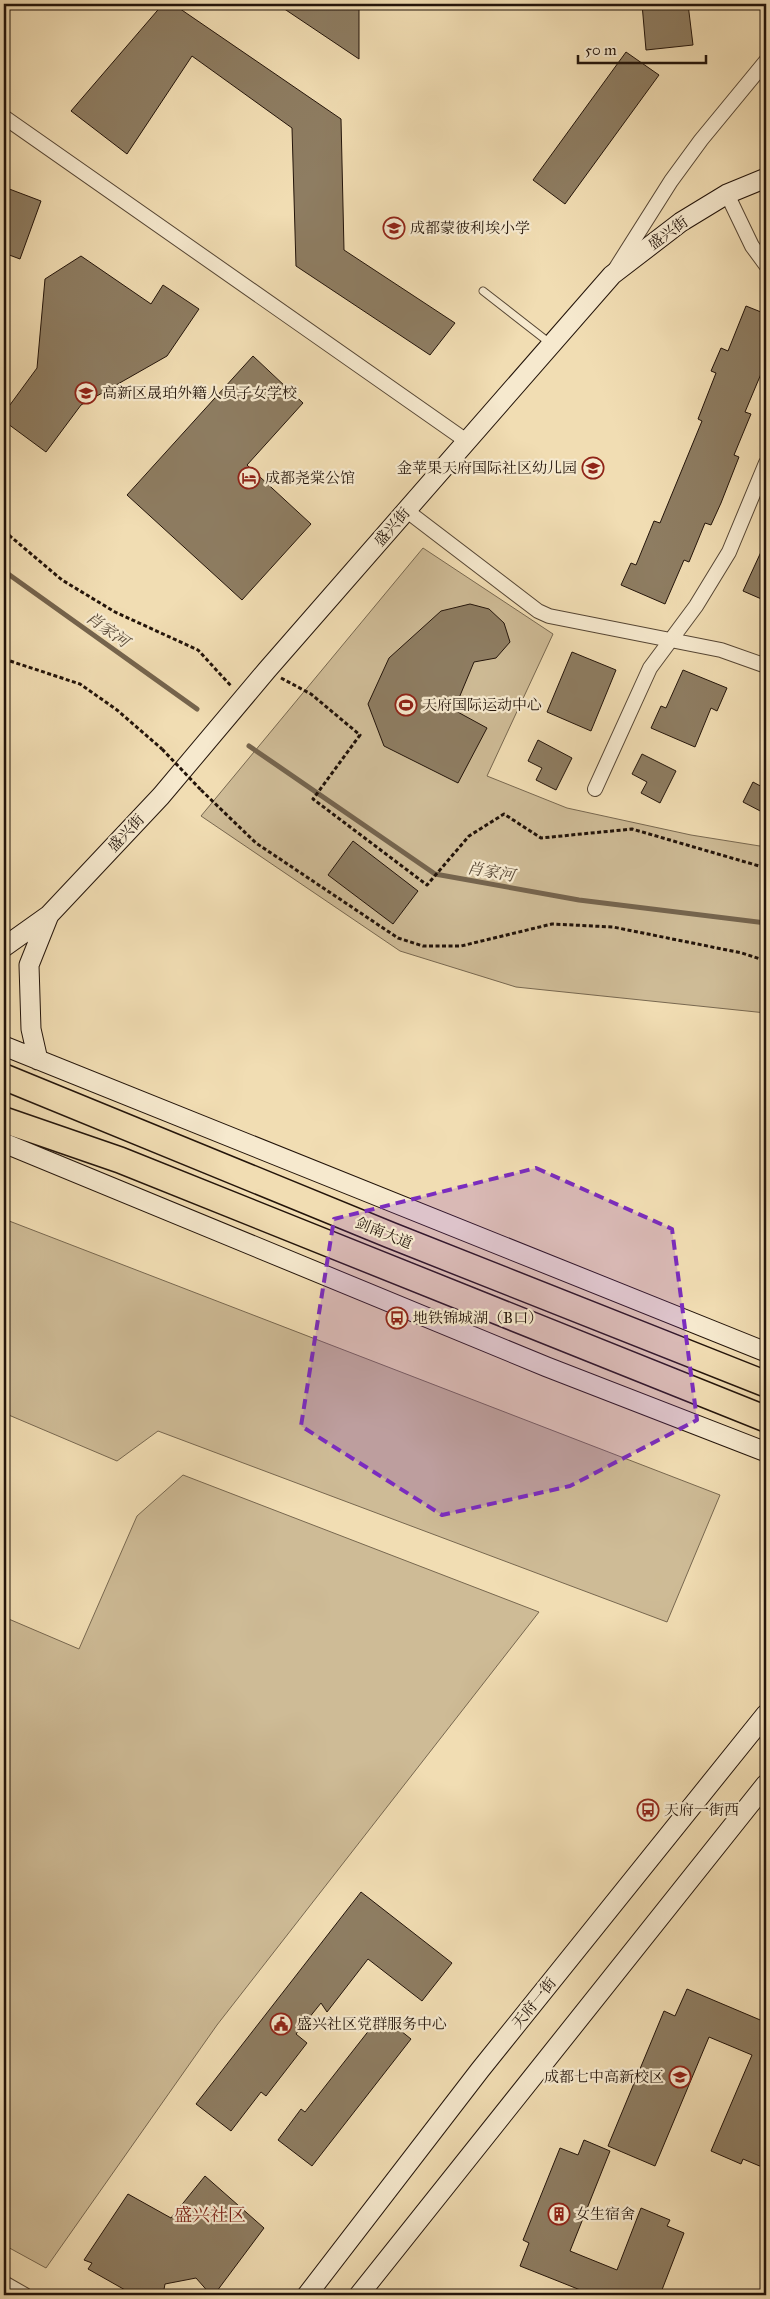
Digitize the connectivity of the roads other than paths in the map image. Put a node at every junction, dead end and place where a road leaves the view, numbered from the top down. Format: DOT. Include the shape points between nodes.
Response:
graph roads {
  1 [pos="766,60"];
  2 [pos="4,118"];
  3 [pos="766,178"];
  4 [pos="727,194"];
  5 [pos="766,264"];
  6 [pos="612,275"];
  7 [pos="482,291"];
  8 [pos="551,344"];
  9 [pos="468,442"];
  10 [pos="766,462"];
  11 [pos="406,511"];
  12 [pos="670,640"];
  13 [pos="766,666"];
  14 [pos="595,789"];
  15 [pos="49,915"];
  16 [pos="4,947"];
  17 [pos="4,1046"];
  18 [pos="38,1060"];
  19 [pos="4,1077"];
  20 [pos="4,1120"];
  21 [pos="4,1142"];
  22 [pos="766,1352"];
  23 [pos="766,1384"];
  24 [pos="766,1419"];
  25 [pos="766,1452"];
  26 [pos="766,1714"];
  27 [pos="766,1784"];
  28 [pos="4,2283"];
  29 [pos="25,2295"];
  30 [pos="306,2295"];
  31 [pos="359,2295"];
  1 -- 6 [label="street" via="671,181"];
  2 -- 9 [label="street"];
  3 -- 4 [label="main road, 盛兴街"];
  4 -- 5 [label="street" via="752,246"];
  4 -- 6 [label="main road, 盛兴街" via="681,222"];
  6 -- 8 [label="main road, 盛兴街"];
  7 -- 8 [label="lane"];
  8 -- 9 [label="main road, 盛兴街"];
  9 -- 11 [label="main road, 盛兴街"];
  10 -- 12 [label="street" via="729,552 696,606"];
  11 -- 12 [label="street" via="538,611 566,620"];
  11 -- 15 [label="main road, 盛兴街" via="161,796"];
  12 -- 13 [label="street" via="721,650"];
  12 -- 14 [label="street" via="650,668"];
  15 -- 16 [label="main road"];
  15 -- 18 [label="main road" via="29,965 31,1030"];
  17 -- 18 [label="main road"];
  18 -- 22 [label="main road"];
  19 -- 23 [label="highway, 剑南大道"];
  20 -- 24 [label="highway, 剑南大道" via="120,1160"];
  21 -- 25 [label="main road" via="547,1367"];
  26 -- 30 [label="main road, 天府一街" via="499,2047"];
  27 -- 31 [label="main road"];
  28 -- 29 [label="street"];
}
